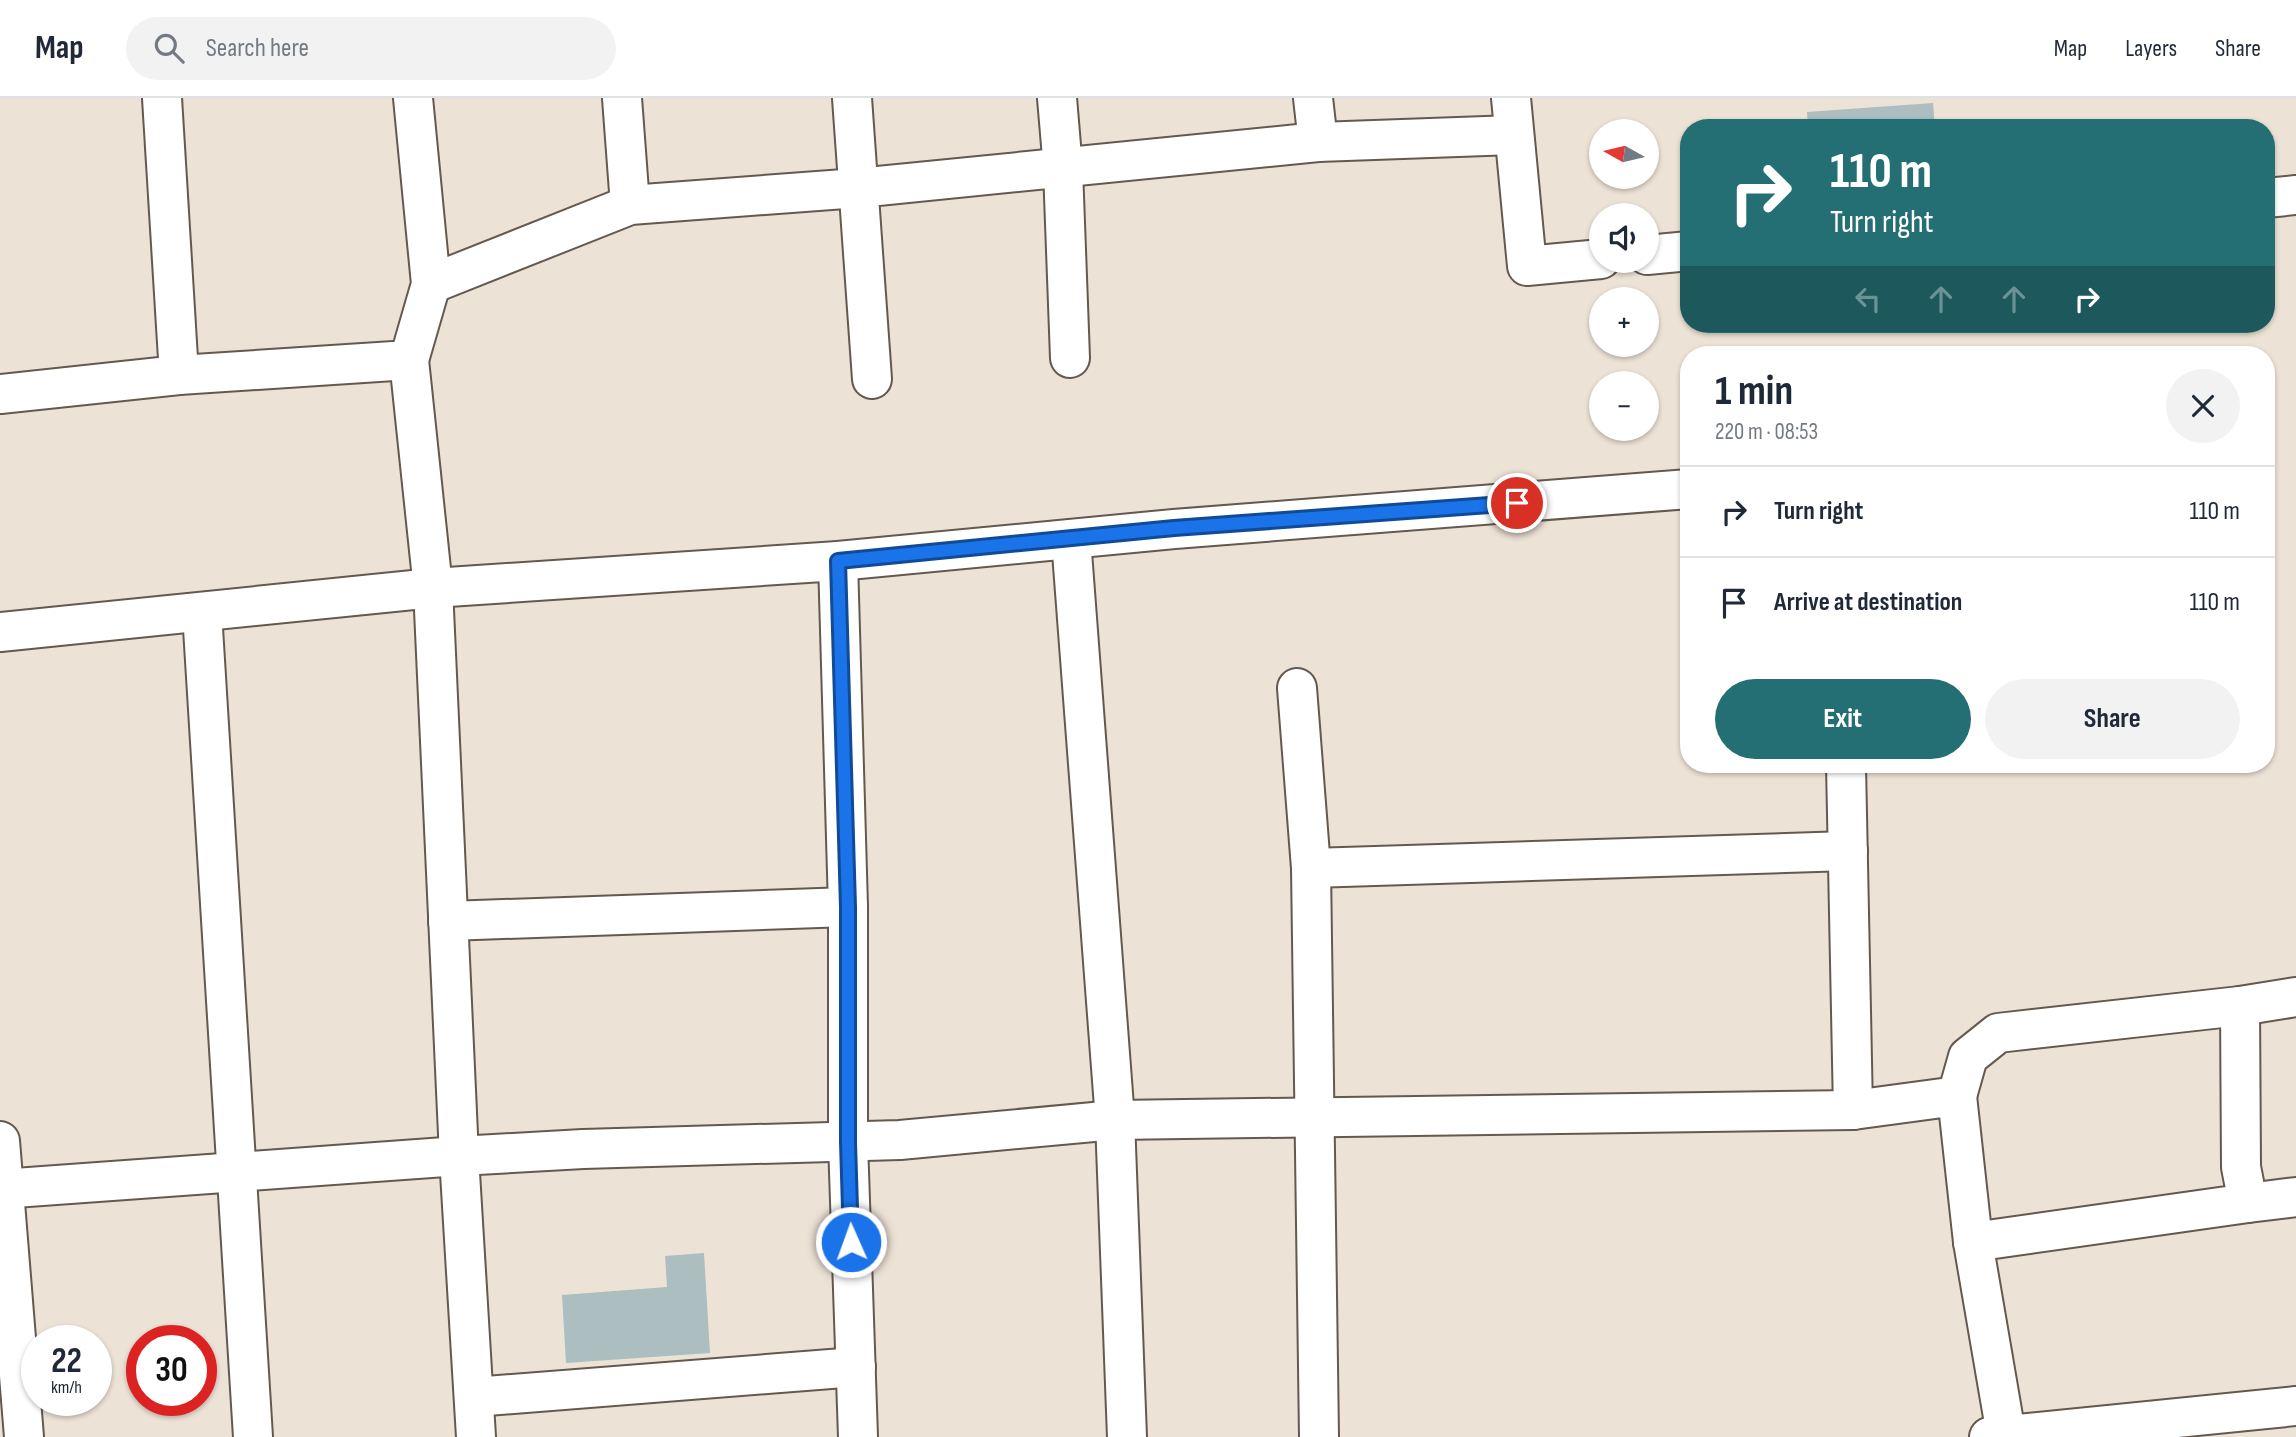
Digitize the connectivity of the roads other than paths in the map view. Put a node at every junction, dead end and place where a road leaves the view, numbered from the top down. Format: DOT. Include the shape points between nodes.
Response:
graph roads {
  1 [pos="162,98"];
  2 [pos="412,98"];
  3 [pos="622,98"];
  4 [pos="852,98"];
  5 [pos="1057,98"];
  6 [pos="1313,98"];
  7 [pos="1511,98"];
  8 [pos="1514,135"];
  9 [pos="1318,142"];
  10 [pos="1063,169"];
  11 [pos="858,188"];
  12 [pos="2296,195"];
  13 [pos="2275,197"];
  14 [pos="630,205"];
  15 [pos="1680,252"];
  16 [pos="1659,254"];
  17 [pos="1589,260"];
  18 [pos="431,284"];
  19 [pos="1070,358"];
  20 [pos="409,360"];
  21 [pos="179,375"];
  22 [pos="872,379"];
  23 [pos="0,394"];
  24 [pos="1680,490"];
  25 [pos="1071,539"];
  26 [pos="838,561"];
  27 [pos="433,588"];
  28 [pos="202,612"];
  29 [pos="0,632"];
  30 [pos="1297,688"];
  31 [pos="1846,773"];
  32 [pos="1848,850"];
  33 [pos="1311,868"];
  34 [pos="848,907"];
  35 [pos="448,921"];
  36 [pos="2296,997"];
  37 [pos="2240,1006"];
  38 [pos="1957,1096"];
  39 [pos="1853,1110"];
  40 [pos="1313,1118"];
  41 [pos="1115,1120"];
  42 [pos="0,1141"];
  43 [pos="848,1142"];
  44 [pos="459,1156"];
  45 [pos="238,1171"];
  46 [pos="2,1189"];
  47 [pos="2296,1197"];
  48 [pos="2248,1203"];
  49 [pos="1973,1242"];
  50 [pos="856,1367"];
  51 [pos="474,1397"];
  52 [pos="2296,1406"];
  53 [pos="1998,1436"];
  54 [pos="24,1437"];
  55 [pos="253,1437"];
  56 [pos="476,1437"];
  57 [pos="858,1437"];
  58 [pos="1127,1437"];
  59 [pos="1319,1437"];
  1 -- 21 [label="street"];
  2 -- 18 [label="street"];
  3 -- 14 [label="street"];
  4 -- 11 [label="street"];
  5 -- 10 [label="street"];
  6 -- 9 [label="street"];
  7 -- 8 [label="street"];
  8 -- 9 [label="street"];
  8 -- 17 [label="street" via="1527,266"];
  9 -- 10 [label="street"];
  10 -- 11 [label="street"];
  10 -- 19 [label="street"];
  11 -- 14 [label="street"];
  11 -- 22 [label="street"];
  12 -- 13 [label="street"];
  14 -- 18 [label="street"];
  15 -- 16 [label="street"];
  18 -- 20 [label="street"];
  20 -- 21 [label="street"];
  20 -- 27 [label="street"];
  21 -- 23 [label="street"];
  24 -- 25 [label="street"];
  25 -- 26 [label="street"];
  25 -- 41 [label="street"];
  26 -- 27 [label="street"];
  26 -- 34 [label="street"];
  27 -- 28 [label="street"];
  27 -- 35 [label="street"];
  28 -- 29 [label="street"];
  28 -- 45 [label="street"];
  30 -- 33 [label="street"];
  31 -- 32 [label="street"];
  32 -- 33 [label="street"];
  32 -- 39 [label="street"];
  33 -- 40 [label="street"];
  34 -- 35 [label="street"];
  34 -- 43 [label="street"];
  35 -- 44 [label="street"];
  36 -- 37 [label="street"];
  37 -- 38 [label="street" via="1998,1033 1968,1057"];
  37 -- 48 [label="street" via="2241,1167"];
  38 -- 39 [label="street"];
  38 -- 49 [label="street"];
  39 -- 40 [label="street"];
  40 -- 41 [label="street"];
  40 -- 59 [label="street"];
  41 -- 43 [label="street"];
  41 -- 58 [label="street"];
  42 -- 46 [label="street"];
  43 -- 44 [label="street"];
  43 -- 50 [label="street"];
  44 -- 45 [label="street"];
  44 -- 51 [label="street"];
  45 -- 46 [label="street"];
  45 -- 55 [label="street"];
  46 -- 54 [label="street"];
  47 -- 48 [label="street"];
  48 -- 49 [label="street"];
  49 -- 53 [label="street"];
  50 -- 51 [label="street"];
  50 -- 57 [label="street"];
  51 -- 56 [label="street"];
  52 -- 53 [label="street"];
}
